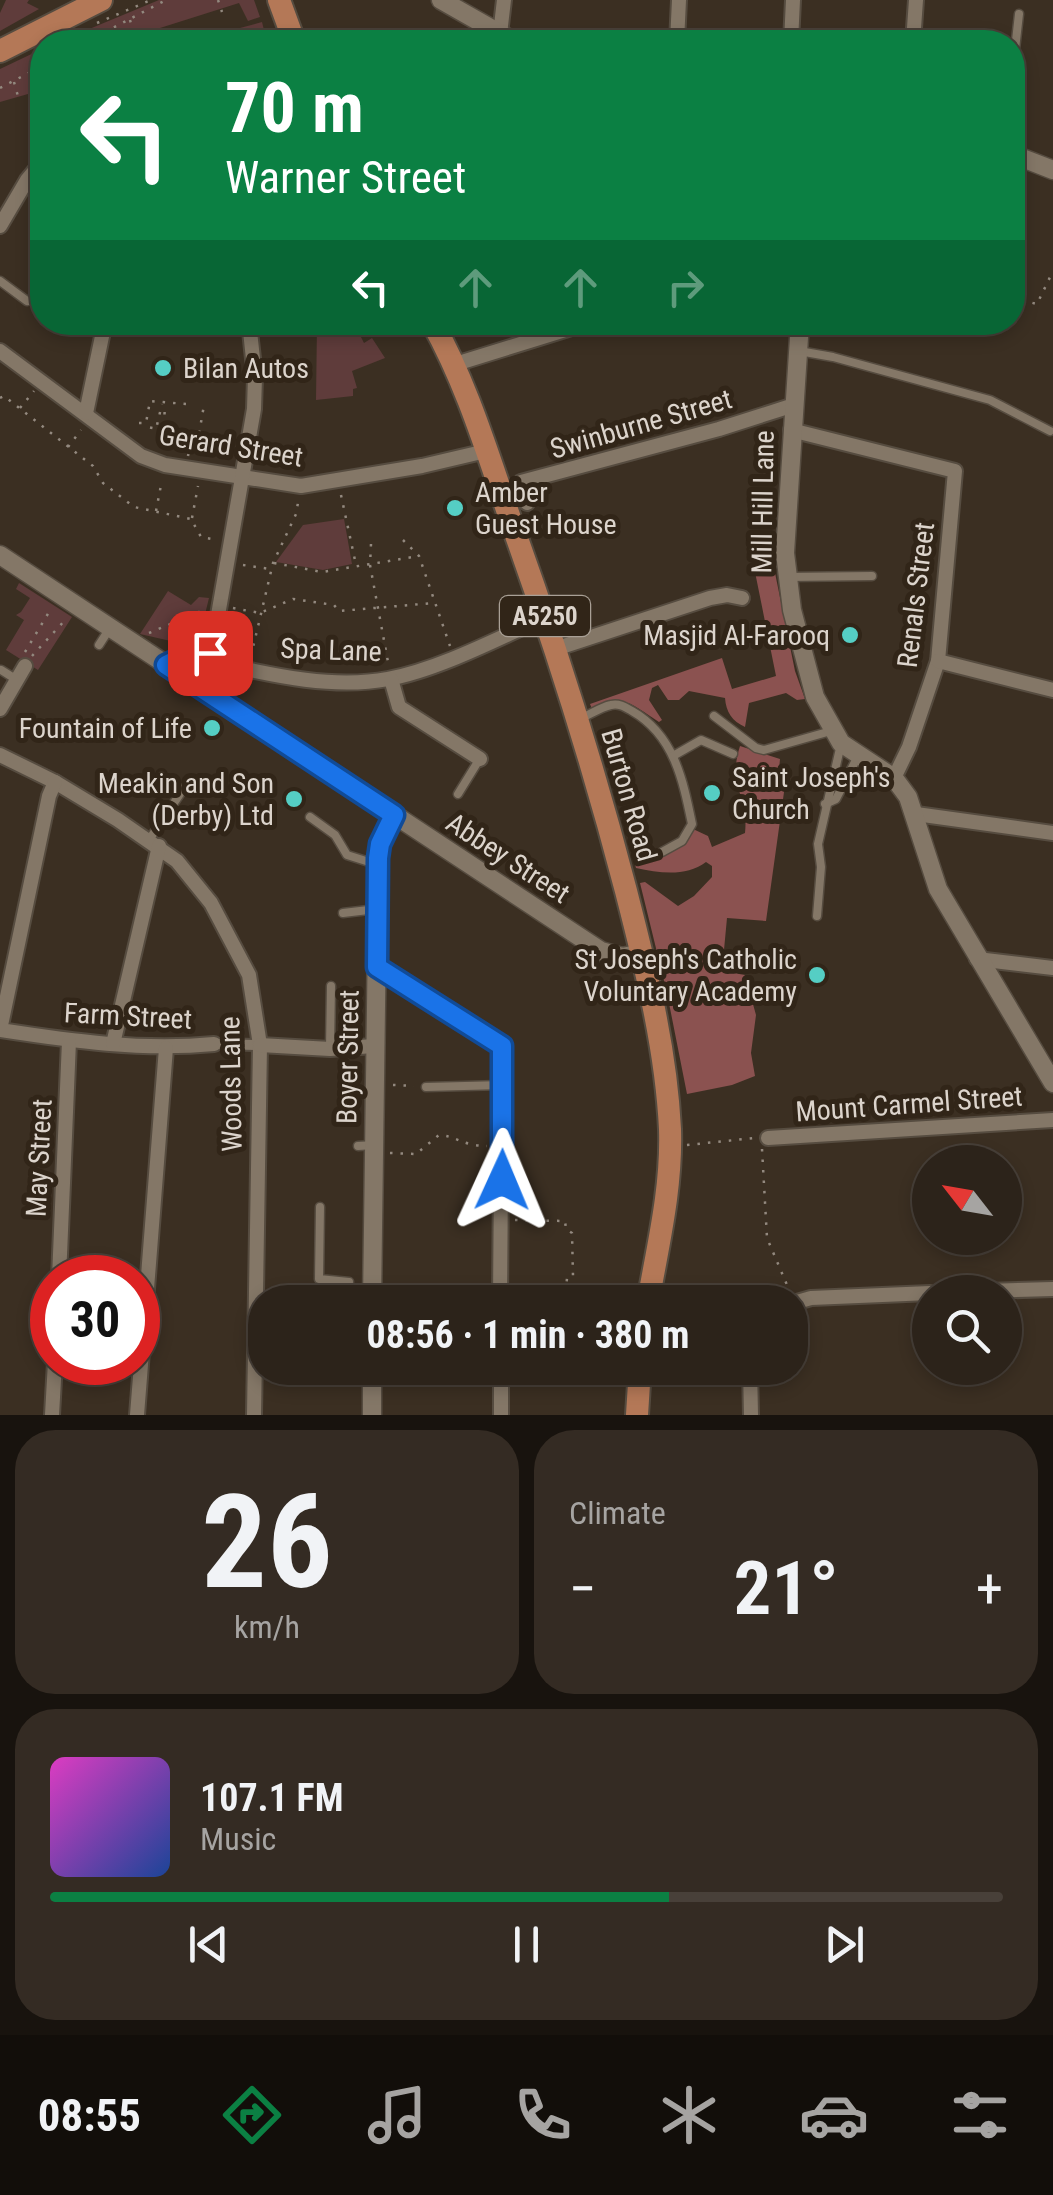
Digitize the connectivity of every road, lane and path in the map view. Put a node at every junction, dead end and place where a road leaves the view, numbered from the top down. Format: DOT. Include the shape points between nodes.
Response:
graph roads {
  1 [pos="101,0"];
  2 [pos="151,0"];
  3 [pos="166,0"];
  4 [pos="218,0"];
  5 [pos="278,0"];
  6 [pos="300,0"];
  7 [pos="441,0"];
  8 [pos="504,0"];
  9 [pos="679,0"];
  10 [pos="793,0"];
  11 [pos="916,0"];
  12 [pos="222,12"];
  13 [pos="1019,14"];
  14 [pos="130,20"];
  15 [pos="86,29"];
  16 [pos="40,30"];
  17 [pos="114,30"];
  18 [pos="133,30"];
  19 [pos="289,30"];
  20 [pos="296,30"];
  21 [pos="493,30"];
  22 [pos="506,30"];
  23 [pos="678,30"];
  24 [pos="792,30"];
  25 [pos="914,30"];
  26 [pos="1017,30"];
  27 [pos="30,35"];
  28 [pos="0,50"];
  29 [pos="30,72"];
  30 [pos="14,81"];
  31 [pos="0,88"];
  32 [pos="19,100"];
  33 [pos="1025,159"];
  34 [pos="1053,170"];
  35 [pos="30,176"];
  36 [pos="27,180"];
  37 [pos="30,182"];
  38 [pos="0,226"];
  39 [pos="1053,270"];
  40 [pos="0,282"];
  41 [pos="28,301"];
  42 [pos="1025,301"];
  43 [pos="103,335"];
  44 [pos="250,335"];
  45 [pos="438,335"];
  46 [pos="550,335"];
  47 [pos="800,335"];
  48 [pos="0,351"];
  49 [pos="799,351"];
  50 [pos="456,372"];
  51 [pos="43,381"];
  52 [pos="8,392"];
  53 [pos="2,397"];
  54 [pos="164,404"];
  55 [pos="186,404"];
  56 [pos="204,405"];
  57 [pos="794,405"];
  58 [pos="19,409"];
  59 [pos="89,415"];
  60 [pos="140,423"];
  61 [pos="164,425"];
  62 [pos="151,429"];
  63 [pos="791,430"];
  64 [pos="1050,431"];
  65 [pos="68,447"];
  66 [pos="486,451"];
  67 [pos="165,464"];
  68 [pos="194,469"];
  69 [pos="243,478"];
  70 [pos="338,480"];
  71 [pos="300,486"];
  72 [pos="527,502"];
  73 [pos="156,512"];
  74 [pos="191,519"];
  75 [pos="403,540"];
  76 [pos="230,542"];
  77 [pos="371,544"];
  78 [pos="0,556"];
  79 [pos="419,556"];
  80 [pos="226,562"];
  81 [pos="273,563"];
  82 [pos="370,564"];
  83 [pos="356,567"];
  84 [pos="272,569"];
  85 [pos="872,576"];
  86 [pos="787,577"];
  87 [pos="59,594"];
  88 [pos="742,598"];
  89 [pos="434,603"];
  90 [pos="218,606"];
  91 [pos="78,607"];
  92 [pos="378,609"];
  93 [pos="264,610"];
  94 [pos="546,618"];
  95 [pos="110,628"];
  96 [pos="130,642"];
  97 [pos="99,646"];
  98 [pos="555,649"];
  99 [pos="454,657"];
  100 [pos="210,660"];
  101 [pos="938,661"];
  102 [pos="166,665"];
  103 [pos="26,666"];
  104 [pos="248,669"];
  105 [pos="2,670"];
  106 [pos="391,679"];
  107 [pos="17,680"];
  108 [pos="1052,686"];
  109 [pos="0,709"];
  110 [pos="714,716"];
  111 [pos="577,720"];
  112 [pos="837,737"];
  113 [pos="733,754"];
  114 [pos="0,755"];
  115 [pos="673,756"];
  116 [pos="858,756"];
  117 [pos="480,758"];
  118 [pos="894,778"];
  119 [pos="56,782"];
  120 [pos="184,788"];
  121 [pos="458,794"];
  122 [pos="825,804"];
  123 [pos="916,814"];
  124 [pos="394,815"];
  125 [pos="310,817"];
  126 [pos="1053,833"];
  127 [pos="154,843"];
  128 [pos="662,852"];
  129 [pos="378,858"];
  130 [pos="377,909"];
  131 [pos="343,913"];
  132 [pos="816,916"];
  133 [pos="642,954"];
  134 [pos="977,959"];
  135 [pos="377,967"];
  136 [pos="1053,968"];
  137 [pos="331,986"];
  138 [pos="0,1030"];
  139 [pos="70,1040"];
  140 [pos="114,1044"];
  141 [pos="214,1044"];
  142 [pos="260,1045"];
  143 [pos="374,1046"];
  144 [pos="166,1048"];
  145 [pos="330,1048"];
  146 [pos="374,1083"];
  147 [pos="1053,1083"];
  148 [pos="503,1085"];
  149 [pos="426,1087"];
  150 [pos="1053,1120"];
  151 [pos="760,1138"];
  152 [pos="503,1142"];
  153 [pos="692,1143"];
  154 [pos="369,1147"];
  155 [pos="320,1207"];
  156 [pos="521,1221"];
  157 [pos="59,1255"];
  158 [pos="348,1282"];
  159 [pos="370,1285"];
  160 [pos="500,1285"];
  161 [pos="566,1285"];
  162 [pos="651,1285"];
  163 [pos="785,1285"];
  164 [pos="1053,1288"];
  165 [pos="1022,1289"];
  166 [pos="912,1295"];
  167 [pos="808,1299"];
  168 [pos="54,1385"];
  169 [pos="372,1385"];
  170 [pos="502,1385"];
  171 [pos="639,1385"];
  172 [pos="750,1385"];
  173 [pos="52,1415"];
  174 [pos="137,1415"];
  175 [pos="254,1415"];
  176 [pos="372,1415"];
  177 [pos="501,1415"];
  178 [pos="637,1415"];
  179 [pos="751,1415"];
  1 -- 16 [label="main road"];
  2 -- 15 [label="path"];
  3 -- 14 [label="path"];
  4 -- 12 [label="path"];
  5 -- 19 [label="main road"];
  6 -- 20 [label="main road"];
  7 -- 21 [label="street"];
  8 -- 22 [label="street"];
  9 -- 23 [label="street"];
  10 -- 24 [label="street"];
  11 -- 25 [label="street"];
  13 -- 26 [label="lane"];
  14 -- 17 [label="path"];
  14 -- 18 [label="path"];
  27 -- 28 [label="main road"];
  29 -- 30 [label="path"];
  30 -- 31 [label="path"];
  30 -- 32 [label="path"];
  33 -- 34 [label="street"];
  35 -- 36 [label="street"];
  36 -- 37 [label="lane"];
  36 -- 38 [label="street"];
  39 -- 42 [label="path" via="1037,304"];
  40 -- 41 [label="lane"];
  43 -- 59 [label="street"];
  44 -- 69 [label="street" via="255,377"];
  45 -- 50 [label="main road, Burton Road / A5250"];
  46 -- 50 [label="street" via="462,362"];
  47 -- 49 [label="street, Mill Hill Lane"];
  48 -- 51 [label="street, Gerard Street"];
  49 -- 57 [label="street, Mill Hill Lane"];
  49 -- 64 [label="lane" via="990,400"];
  50 -- 66 [label="main road, Burton Road / A5250"];
  51 -- 58 [label="path"];
  51 -- 59 [label="street, Gerard Street"];
  52 -- 53 [label="path"];
  53 -- 58 [label="path"];
  54 -- 55 [label="path"];
  54 -- 60 [label="path" via="150,402 146,423"];
  54 -- 61 [label="path"];
  54 -- 62 [label="path"];
  56 -- 68 [label="path" via="199,434 192,433"];
  57 -- 63 [label="street, Mill Hill Lane"];
  57 -- 72 [label="street, Swinburne Street" via="521,482"];
  58 -- 65 [label="path"];
  59 -- 65 [label="path"];
  59 -- 67 [label="street, Gerard Street" via="141,456"];
  63 -- 86 [label="street, Mill Hill Lane"];
  63 -- 101 [label="street, Renals Street" via="955,471"];
  65 -- 73 [label="path" via="134,507"];
  66 -- 70 [label="street, Gerard Street"];
  66 -- 94 [label="main road, Burton Road / A5250"];
  67 -- 68 [label="street, Gerard Street"];
  67 -- 73 [label="path"];
  68 -- 69 [label="street, Gerard Street"];
  68 -- 74 [label="path"];
  69 -- 71 [label="street, Gerard Street"];
  69 -- 76 [label="street"];
  70 -- 71 [label="street, Gerard Street"];
  70 -- 83 [label="path"];
  71 -- 81 [label="path" via="296,514"];
  73 -- 74 [label="path"];
  74 -- 76 [label="path" via="201,537"];
  75 -- 79 [label="path"];
  76 -- 80 [label="street"];
  77 -- 82 [label="path"];
  78 -- 87 [label="street, Abbey Street"];
  79 -- 82 [label="path"];
  79 -- 89 [label="path"];
  80 -- 84 [label="path"];
  80 -- 90 [label="street"];
  81 -- 83 [label="path" via="322,572"];
  81 -- 84 [label="path"];
  82 -- 83 [label="path"];
  82 -- 92 [label="path"];
  84 -- 93 [label="path"];
  85 -- 86 [label="lane"];
  86 -- 112 [label="street, Mill Hill Lane" via="815,697"];
  87 -- 91 [label="street, Abbey Street"];
  87 -- 103 [label="path" via="21,659"];
  88 -- 98 [label="street" via="710,598"];
  89 -- 92 [label="path"];
  89 -- 99 [label="path"];
  90 -- 93 [label="path"];
  90 -- 96 [label="path"];
  90 -- 100 [label="street"];
  91 -- 95 [label="street, Abbey Street"];
  91 -- 103 [label="path"];
  92 -- 93 [label="path" via="339,611 292,599"];
  92 -- 106 [label="path"];
  93 -- 104 [label="path"];
  94 -- 98 [label="main road, Burton Road / A5250"];
  94 -- 99 [label="street, Spa Lane"];
  95 -- 96 [label="street, Abbey Street"];
  95 -- 97 [label="lane"];
  96 -- 102 [label="street, Abbey Street"];
  98 -- 111 [label="main road, Burton Road / A5250"];
  99 -- 106 [label="street, Spa Lane"];
  100 -- 102 [label="street, Spa Lane" via="180,658"];
  100 -- 104 [label="street, Spa Lane"];
  101 -- 108 [label="street"];
  101 -- 118 [label="street, Renals Street"];
  102 -- 124 [label="street, Abbey Street"];
  103 -- 107 [label="street"];
  104 -- 106 [label="street, Spa Lane" via="282,677"];
  105 -- 107 [label="lane"];
  106 -- 117 [label="street" via="399,707"];
  107 -- 109 [label="street"];
  110 -- 112 [label="lane" via="764,750"];
  111 -- 115 [label="lane" via="622,705 662,734"];
  111 -- 133 [label="main road, Burton Road / A5250"];
  112 -- 116 [label="street, Mill Hill Lane"];
  112 -- 122 [label="lane"];
  113 -- 115 [label="lane" via="701,740"];
  114 -- 119 [label="street, Woods Lane"];
  115 -- 128 [label="lane" via="692,824 682,841"];
  116 -- 118 [label="street, Mill Hill Lane"];
  116 -- 122 [label="lane" via="836,799"];
  117 -- 121 [label="lane"];
  118 -- 123 [label="street, Mill Hill Lane"];
  119 -- 127 [label="street, Woods Lane"];
  119 -- 138 [label="street"];
  120 -- 127 [label="lane"];
  122 -- 132 [label="lane"];
  123 -- 126 [label="street"];
  123 -- 134 [label="street, Mill Hill Lane" via="938,889"];
  124 -- 129 [label="street, Boyer Street"];
  124 -- 133 [label="street, Abbey Street" via="601,951"];
  125 -- 129 [label="lane" via="335,835 347,855"];
  127 -- 140 [label="street"];
  127 -- 142 [label="street, Woods Lane" via="192,876 232,937 248,976"];
  129 -- 130 [label="street, Boyer Street"];
  130 -- 131 [label="lane"];
  130 -- 135 [label="street, Boyer Street"];
  133 -- 162 [label="main road, Burton Road / A5250" via="655,1005 670,1143"];
  134 -- 136 [label="street"];
  134 -- 147 [label="street, Mill Hill Lane"];
  135 -- 143 [label="street, Boyer Street"];
  135 -- 148 [label="street" via="502,1046"];
  137 -- 145 [label="lane"];
  138 -- 139 [label="street, Farm Street"];
  139 -- 140 [label="street, Farm Street"];
  139 -- 157 [label="street, May Street"];
  140 -- 144 [label="street, Farm Street"];
  141 -- 142 [label="street, Farm Street"];
  141 -- 144 [label="street, Farm Street"];
  142 -- 145 [label="street, Farm Street"];
  142 -- 175 [label="street, Woods Lane"];
  143 -- 145 [label="street, Farm Street"];
  143 -- 146 [label="street, Boyer Street"];
  144 -- 174 [label="street"];
  146 -- 149 [label="path"];
  146 -- 154 [label="street, Boyer Street"];
  148 -- 149 [label="lane"];
  148 -- 152 [label="street"];
  150 -- 151 [label="street, Mount Carmel Street"];
  151 -- 153 [label="path"];
  151 -- 163 [label="path" via="767,1238"];
  152 -- 154 [label="path" via="472,1146 438,1135 416,1154"];
  152 -- 160 [label="street"];
  154 -- 159 [label="street, Boyer Street"];
  155 -- 158 [label="lane" via="317,1273 323,1282"];
  156 -- 161 [label="path" via="565,1221 572,1232 573,1276"];
  164 -- 165 [label="street"];
  166 -- 167 [label="street"];
  168 -- 173 [label="street"];
  169 -- 176 [label="street"];
  170 -- 177 [label="street"];
  171 -- 178 [label="main road"];
  172 -- 179 [label="street"];
}
